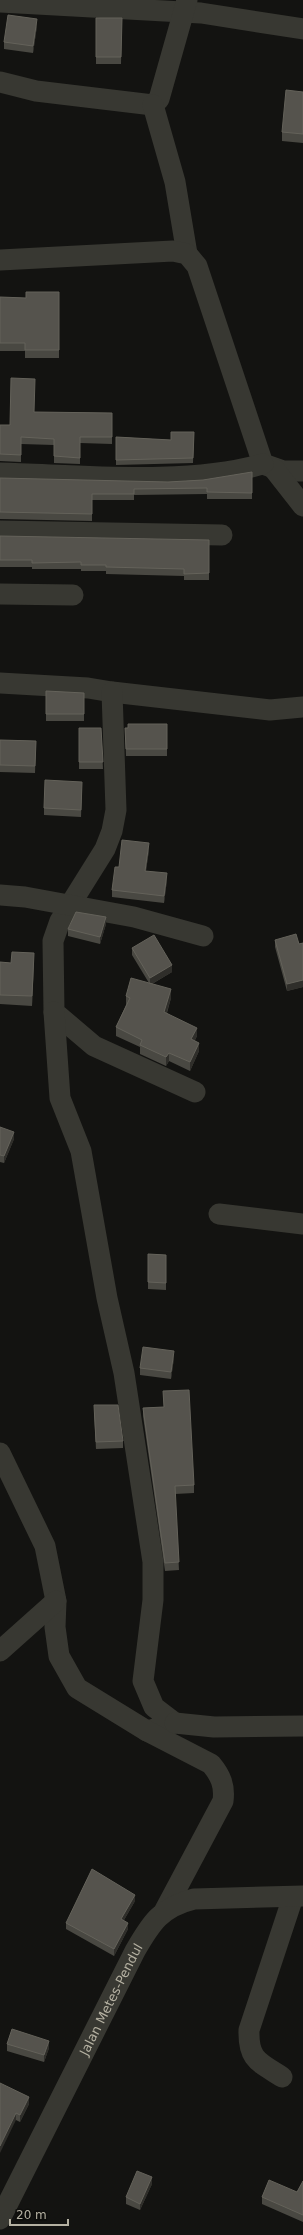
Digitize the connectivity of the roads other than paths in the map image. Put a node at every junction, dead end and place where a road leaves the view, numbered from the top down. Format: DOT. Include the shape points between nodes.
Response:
graph roads {
  1 [pos="0,2"];
  2 [pos="185,6"];
  3 [pos="303,29"];
  4 [pos="0,82"];
  5 [pos="153,105"];
  6 [pos="187,254"];
  7 [pos="0,260"];
  8 [pos="268,466"];
  9 [pos="303,470"];
  10 [pos="0,473"];
  11 [pos="303,506"];
  12 [pos="0,531"];
  13 [pos="222,535"];
  14 [pos="0,594"];
  15 [pos="73,595"];
  16 [pos="0,683"];
  17 [pos="112,692"];
  18 [pos="303,707"];
  19 [pos="0,895"];
  20 [pos="70,905"];
  21 [pos="203,936"];
  22 [pos="54,1012"];
  23 [pos="195,1092"];
  24 [pos="219,1214"];
  25 [pos="303,1224"];
  26 [pos="0,1453"];
  27 [pos="56,1601"];
  28 [pos="0,1651"];
  29 [pos="175,1723"];
  30 [pos="303,1726"];
  31 [pos="147,1731"];
  32 [pos="298,1896"];
  33 [pos="165,1910"];
  34 [pos="282,2077"];
  35 [pos="0,2219"];
  1 -- 2 [label="street"];
  2 -- 3 [label="street"];
  2 -- 5 [label="street" via="159,99"];
  4 -- 5 [label="street" via="36,91"];
  5 -- 6 [label="street" via="175,182"];
  6 -- 7 [label="street" via="173,251"];
  6 -- 8 [label="street" via="197,266"];
  8 -- 9 [label="street"];
  8 -- 10 [label="street" via="182,476"];
  8 -- 11 [label="street"];
  12 -- 13 [label="street"];
  14 -- 15 [label="street"];
  16 -- 17 [label="street" via="88,688"];
  17 -- 18 [label="street" via="270,710"];
  17 -- 20 [label="street" via="116,810 112,831"];
  19 -- 20 [label="street"];
  20 -- 21 [label="street" via="134,917"];
  20 -- 22 [label="street" via="60,921 54,941"];
  22 -- 23 [label="street" via="94,1046"];
  22 -- 29 [label="street" via="60,1098 81,1152 107,1298 124,1373 153,1562 153,1600 143,1680 154,1707"];
  24 -- 25 [label="street"];
  26 -- 27 [label="street" via="46,1546"];
  27 -- 28 [label="street"];
  27 -- 31 [label="street" via="55,1627 59,1656 77,1688"];
  29 -- 30 [label="street" via="214,1727"];
  29 -- 31 [label="street"];
  31 -- 33 [label="street" via="211,1764 218,1772 224,1792 223,1802"];
  32 -- 33 [label="street, Jalan Metes-Pendul" via="194,1899"];
  32 -- 34 [label="street" via="249,2030 251,2053"];
  33 -- 35 [label="street, Jalan Metes-Pendul" via="148,1928 134,1951"];
}
